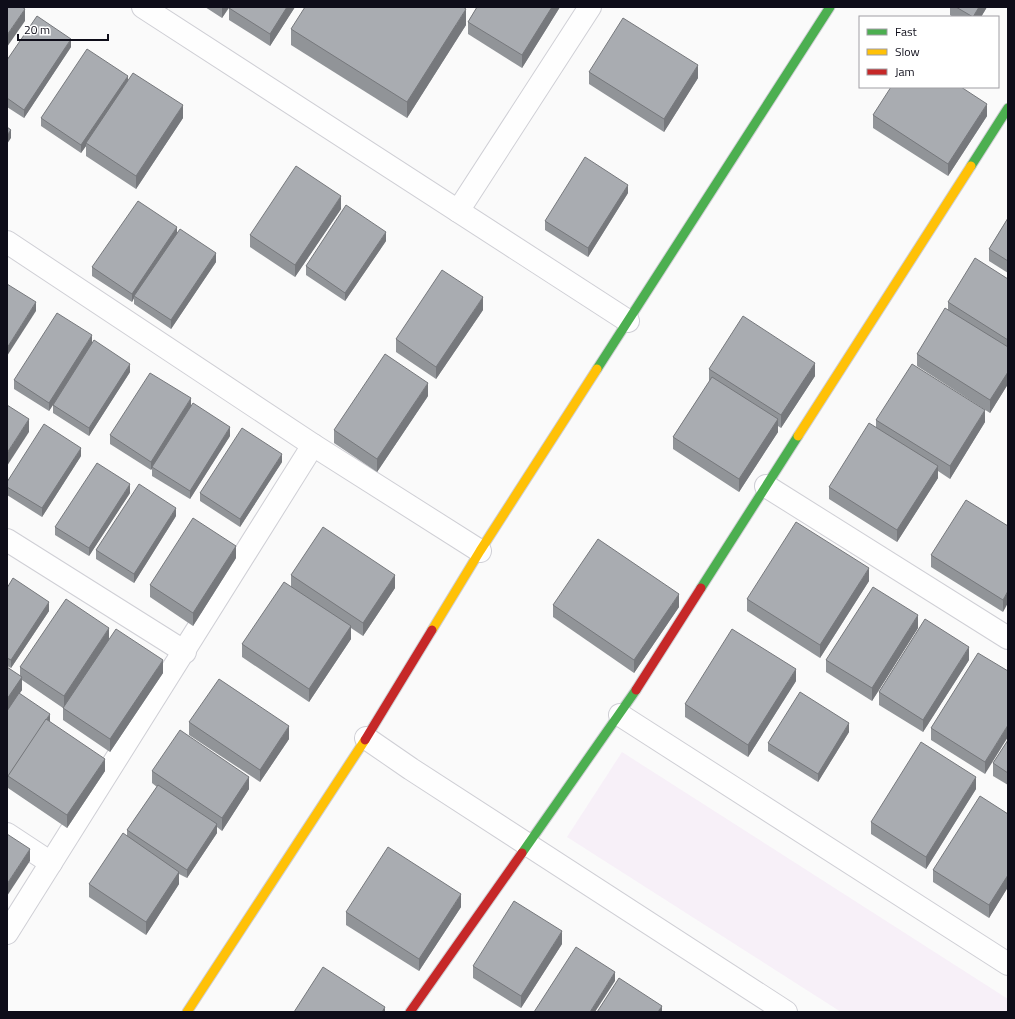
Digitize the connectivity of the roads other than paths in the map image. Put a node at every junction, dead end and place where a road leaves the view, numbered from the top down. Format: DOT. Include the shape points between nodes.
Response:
graph roads {
  1 [pos="142,7"];
  2 [pos="590,7"];
  3 [pos="830,7"];
  4 [pos="1008,108"];
  5 [pos="458,211"];
  6 [pos="7,242"];
  7 [pos="628,321"];
  8 [pos="313,445"];
  9 [pos="766,486"];
  10 [pos="7,540"];
  11 [pos="480,551"];
  12 [pos="1008,638"];
  13 [pos="185,652"];
  14 [pos="620,715"];
  15 [pos="366,738"];
  16 [pos="7,834"];
  17 [pos="528,845"];
  18 [pos="51,863"];
  19 [pos="7,933"];
  20 [pos="1008,964"];
  21 [pos="187,1012"];
  22 [pos="410,1012"];
  23 [pos="786,1012"];
  1 -- 5 [label="street"];
  2 -- 5 [label="street"];
  3 -- 7 [label="street"];
  4 -- 9 [label="street"];
  5 -- 7 [label="street"];
  6 -- 8 [label="street"];
  7 -- 11 [label="street"];
  8 -- 11 [label="street"];
  8 -- 13 [label="street"];
  9 -- 12 [label="street"];
  9 -- 14 [label="street"];
  10 -- 13 [label="street"];
  11 -- 15 [label="street"];
  13 -- 18 [label="street"];
  14 -- 17 [label="street"];
  14 -- 20 [label="street"];
  15 -- 17 [label="street"];
  15 -- 21 [label="street"];
  16 -- 18 [label="street"];
  17 -- 22 [label="street"];
  17 -- 23 [label="street"];
  18 -- 19 [label="street"];
}
